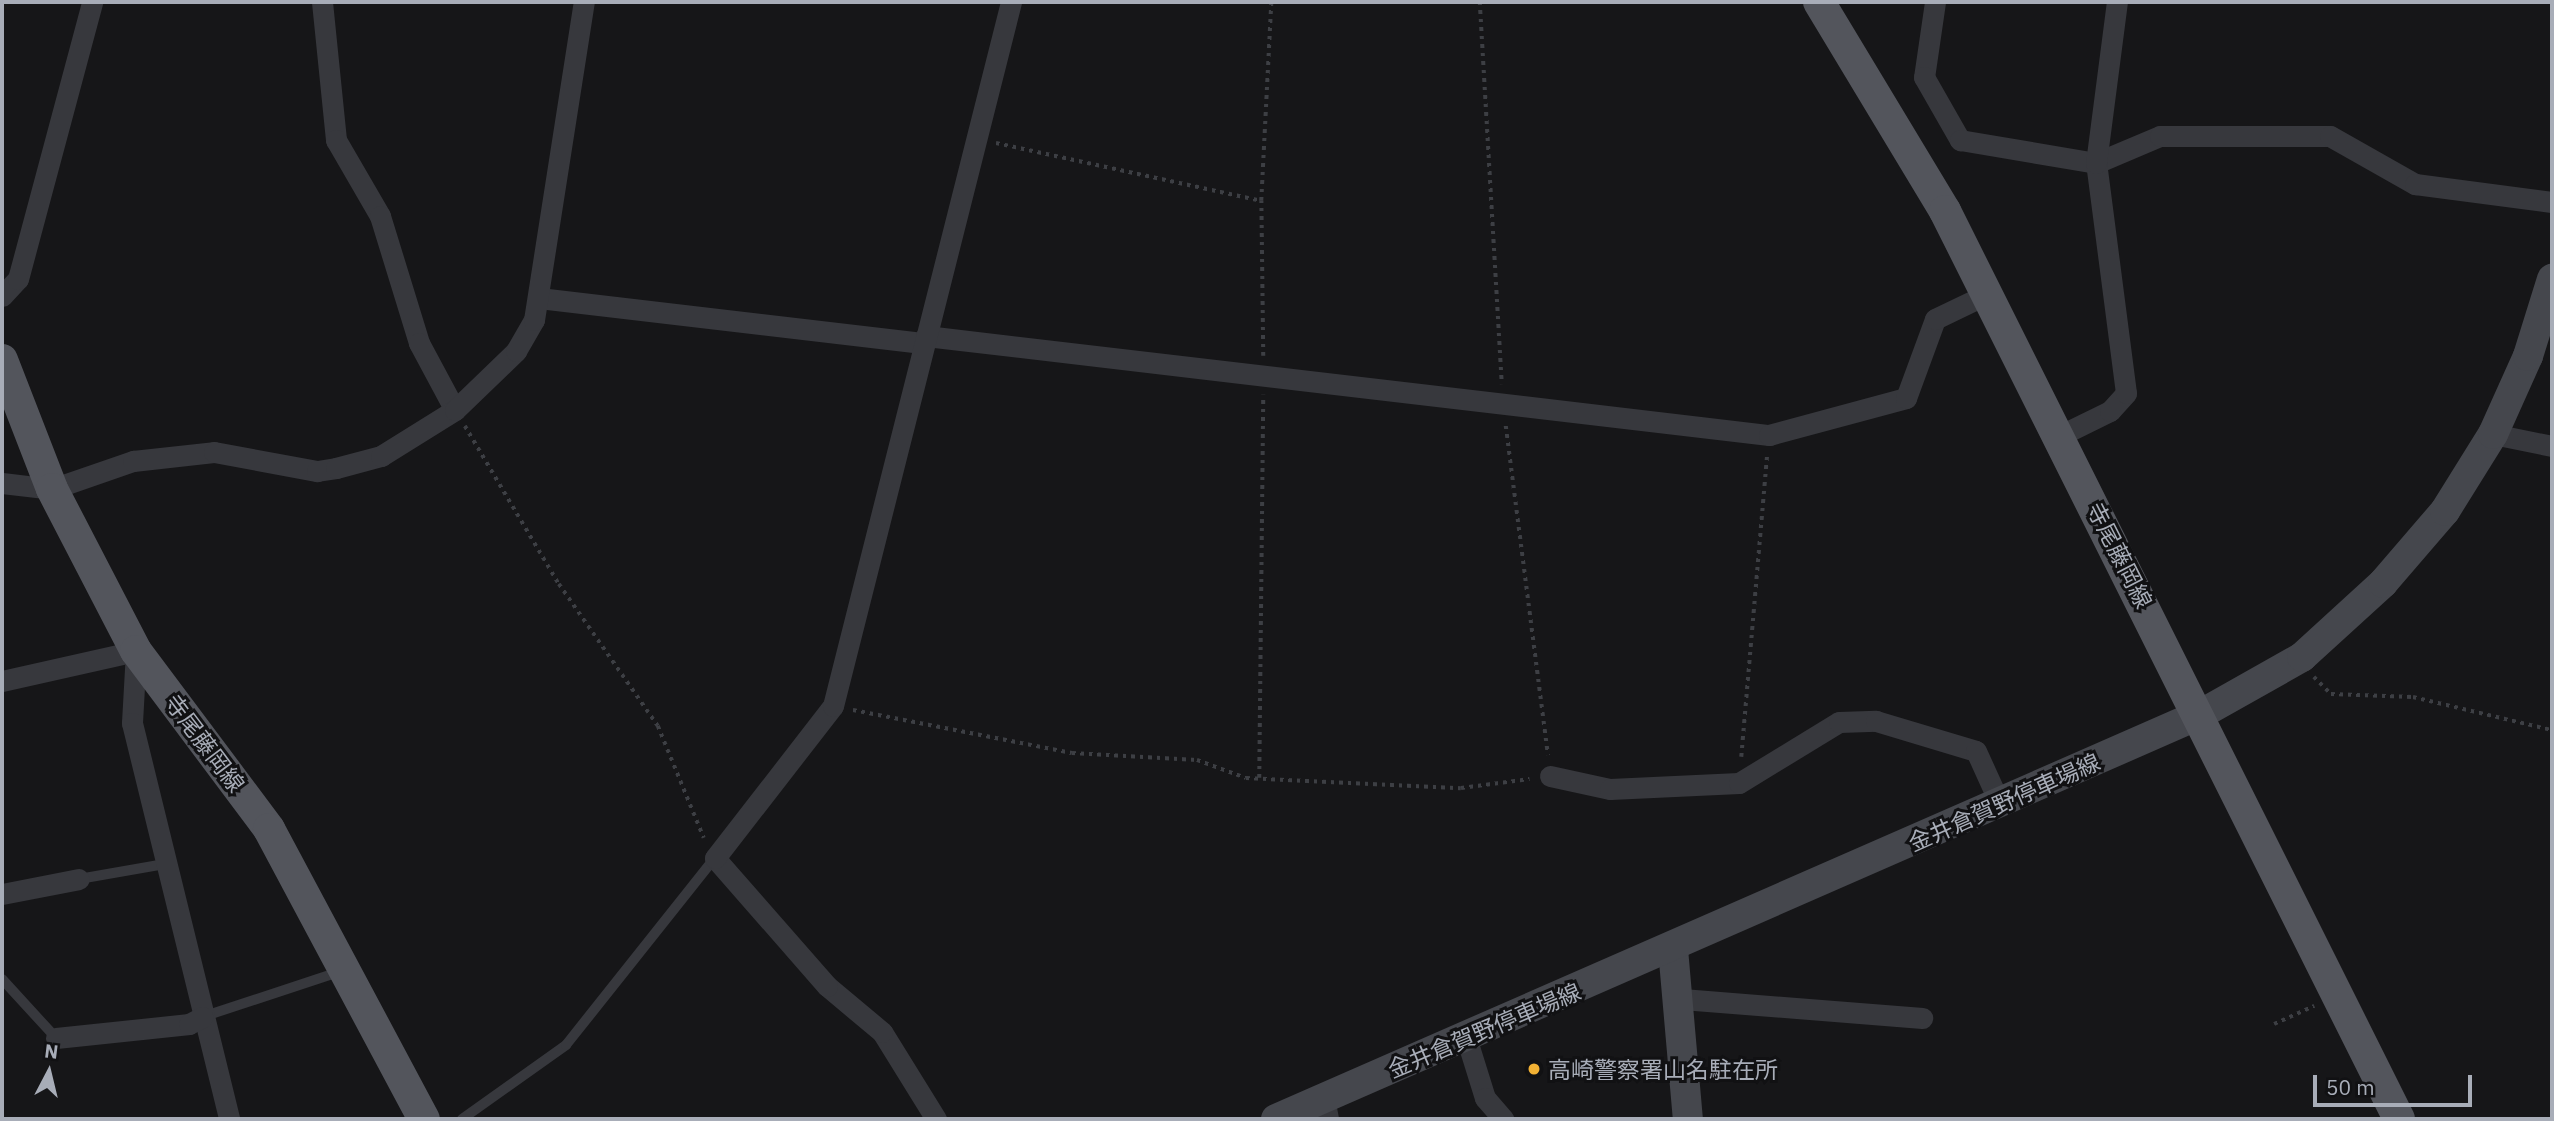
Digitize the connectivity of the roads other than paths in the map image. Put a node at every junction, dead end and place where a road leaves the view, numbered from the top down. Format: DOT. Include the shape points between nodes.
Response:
graph roads {
  1 [pos="92,2"];
  2 [pos="322,2"];
  3 [pos="584,2"];
  4 [pos="1011,2"];
  5 [pos="1819,2"];
  6 [pos="1935,2"];
  7 [pos="2117,2"];
  8 [pos="2096,163"];
  9 [pos="2552,202"];
  10 [pos="2552,279"];
  11 [pos="1987,294"];
  12 [pos="2,296"];
  13 [pos="539,298"];
  14 [pos="925,340"];
  15 [pos="2,360"];
  16 [pos="455,410"];
  17 [pos="2493,434"];
  18 [pos="2059,436"];
  19 [pos="2552,446"];
  20 [pos="2,483"];
  21 [pos="52,489"];
  22 [pos="136,651"];
  23 [pos="2,681"];
  24 [pos="2201,714"];
  25 [pos="1550,776"];
  26 [pos="2000,804"];
  27 [pos="715,858"];
  28 [pos="165,864"];
  29 [pos="79,879"];
  30 [pos="2,894"];
  31 [pos="1673,949"];
  32 [pos="349,969"];
  33 [pos="2,979"];
  34 [pos="1682,999"];
  35 [pos="202,1017"];
  36 [pos="1922,1018"];
  37 [pos="1466,1037"];
  38 [pos="56,1038"];
  39 [pos="1326,1109"];
  40 [pos="229,1119"];
  41 [pos="424,1119"];
  42 [pos="462,1119"];
  43 [pos="936,1119"];
  44 [pos="1276,1119"];
  45 [pos="1503,1119"];
  46 [pos="1688,1119"];
  47 [pos="2399,1119"];
  1 -- 12 [label="street" via="18,279"];
  2 -- 16 [label="street" via="336,140 380,216 419,343"];
  3 -- 13 [label="street"];
  4 -- 14 [label="street"];
  5 -- 11 [label="main road, 寺尾藤岡線" via="1945,211"];
  6 -- 8 [label="street" via="1924,77 1959,140"];
  7 -- 8 [label="street"];
  8 -- 9 [label="street" via="2160,136 2330,136 2414,184"];
  8 -- 18 [label="street" via="2126,393 2110,411"];
  10 -- 17 [label="main road, 金井倉賀野停車場線" via="2528,356"];
  11 -- 14 [label="street" via="1935,319 1906,398 1769,435"];
  11 -- 18 [label="main road, 寺尾藤岡線"];
  13 -- 14 [label="street"];
  13 -- 16 [label="street" via="516,351"];
  14 -- 27 [label="street" via="833,706"];
  15 -- 21 [label="main road, 寺尾藤岡線"];
  16 -- 21 [label="street" via="381,456 336,468 317,471 214,452 123,463"];
  17 -- 19 [label="street"];
  17 -- 24 [label="main road, 金井倉賀野停車場線" via="2416,549 2302,657"];
  18 -- 24 [label="main road, 寺尾藤岡線"];
  20 -- 21 [label="street"];
  21 -- 22 [label="main road, 寺尾藤岡線"];
  22 -- 23 [label="street"];
  22 -- 28 [label="street" via="132,723"];
  22 -- 32 [label="main road, 寺尾藤岡線" via="269,829"];
  24 -- 26 [label="main road, 金井倉賀野停車場線"];
  24 -- 47 [label="main road, 寺尾藤岡線"];
  25 -- 26 [label="street" via="1610,789 1739,783 1839,722 1876,721 1976,751"];
  26 -- 31 [label="main road, 金井倉賀野停車場線"];
  27 -- 42 [label="lane" via="566,1045"];
  27 -- 43 [label="street" via="827,986 883,1032"];
  28 -- 29 [label="lane"];
  28 -- 35 [label="street"];
  29 -- 30 [label="street"];
  31 -- 34 [label="main road"];
  31 -- 37 [label="main road, 金井倉賀野停車場線"];
  32 -- 35 [label="lane"];
  32 -- 41 [label="main road, 寺尾藤岡線"];
  33 -- 38 [label="lane"];
  34 -- 36 [label="street"];
  34 -- 46 [label="main road"];
  35 -- 38 [label="street" via="189,1024"];
  35 -- 40 [label="street"];
  37 -- 39 [label="main road, 金井倉賀野停車場線"];
  37 -- 45 [label="street" via="1485,1098"];
  39 -- 44 [label="main road, 金井倉賀野停車場線"];
}
